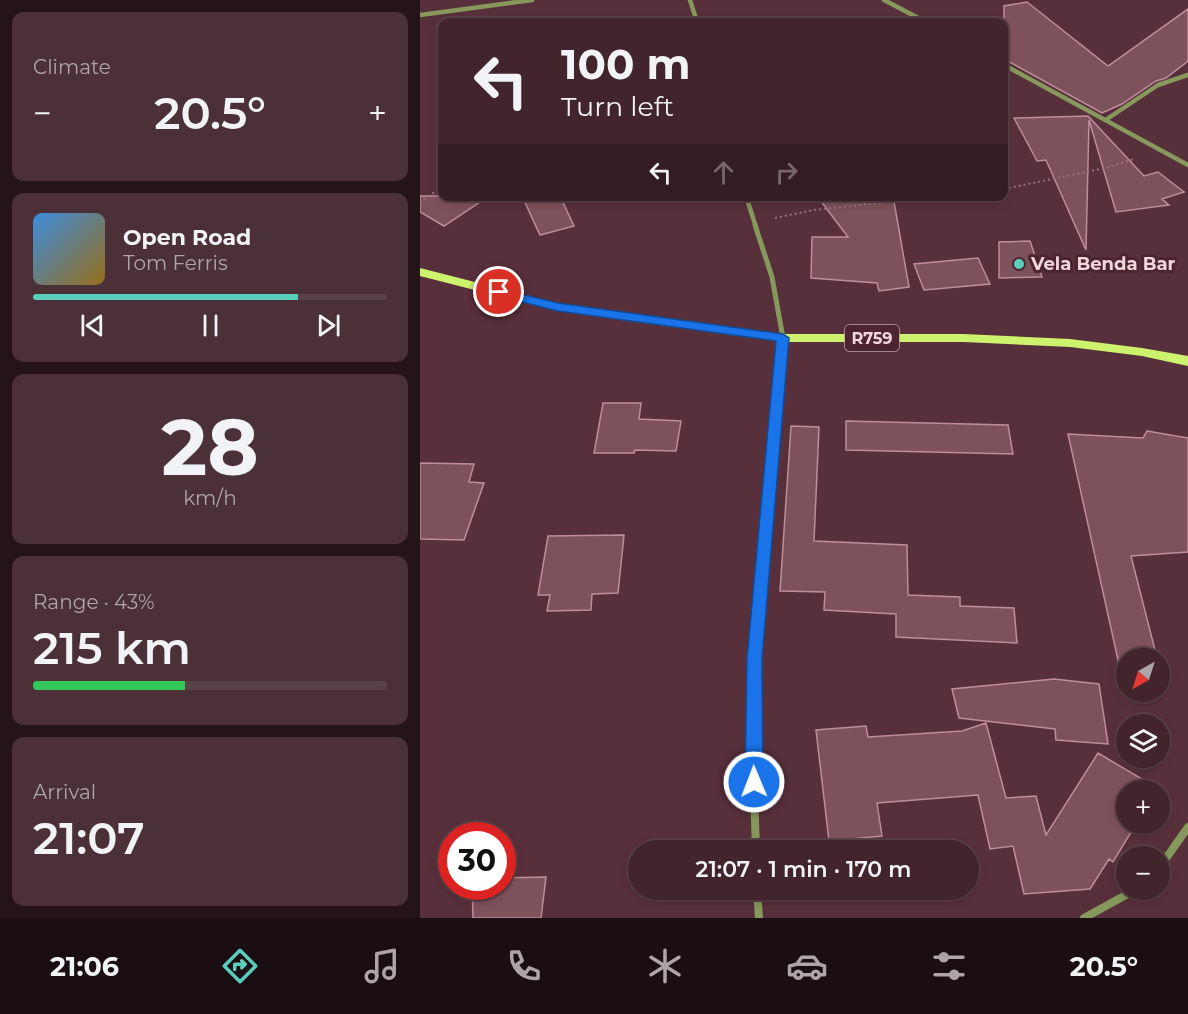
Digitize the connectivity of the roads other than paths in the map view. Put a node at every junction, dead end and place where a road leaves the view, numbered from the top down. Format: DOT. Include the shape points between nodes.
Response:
graph roads {
  1 [pos="532,0"];
  2 [pos="690,0"];
  3 [pos="885,0"];
  4 [pos="420,15"];
  5 [pos="696,18"];
  6 [pos="919,18"];
  7 [pos="1008,67"];
  8 [pos="1188,75"];
  9 [pos="1107,119"];
  10 [pos="1188,165"];
  11 [pos="747,201"];
  12 [pos="420,272"];
  13 [pos="783,338"];
  14 [pos="1188,361"];
  15 [pos="1188,827"];
  16 [pos="756,840"];
  17 [pos="1170,853"];
  18 [pos="758,900"];
  19 [pos="1120,900"];
  20 [pos="759,918"];
  21 [pos="1084,918"];
  1 -- 4 [label="street"];
  2 -- 5 [label="street"];
  3 -- 6 [label="street"];
  7 -- 9 [label="street"];
  8 -- 9 [label="street" via="1158,86"];
  9 -- 10 [label="street"];
  11 -- 13 [label="street" via="772,277"];
  12 -- 13 [label="main road, R759" via="558,307"];
  13 -- 14 [label="main road, R759" via="964,338 1070,343"];
  13 -- 16 [label="street" via="754,659"];
  15 -- 17 [label="street"];
  18 -- 20 [label="street"];
  19 -- 21 [label="street"];
}
